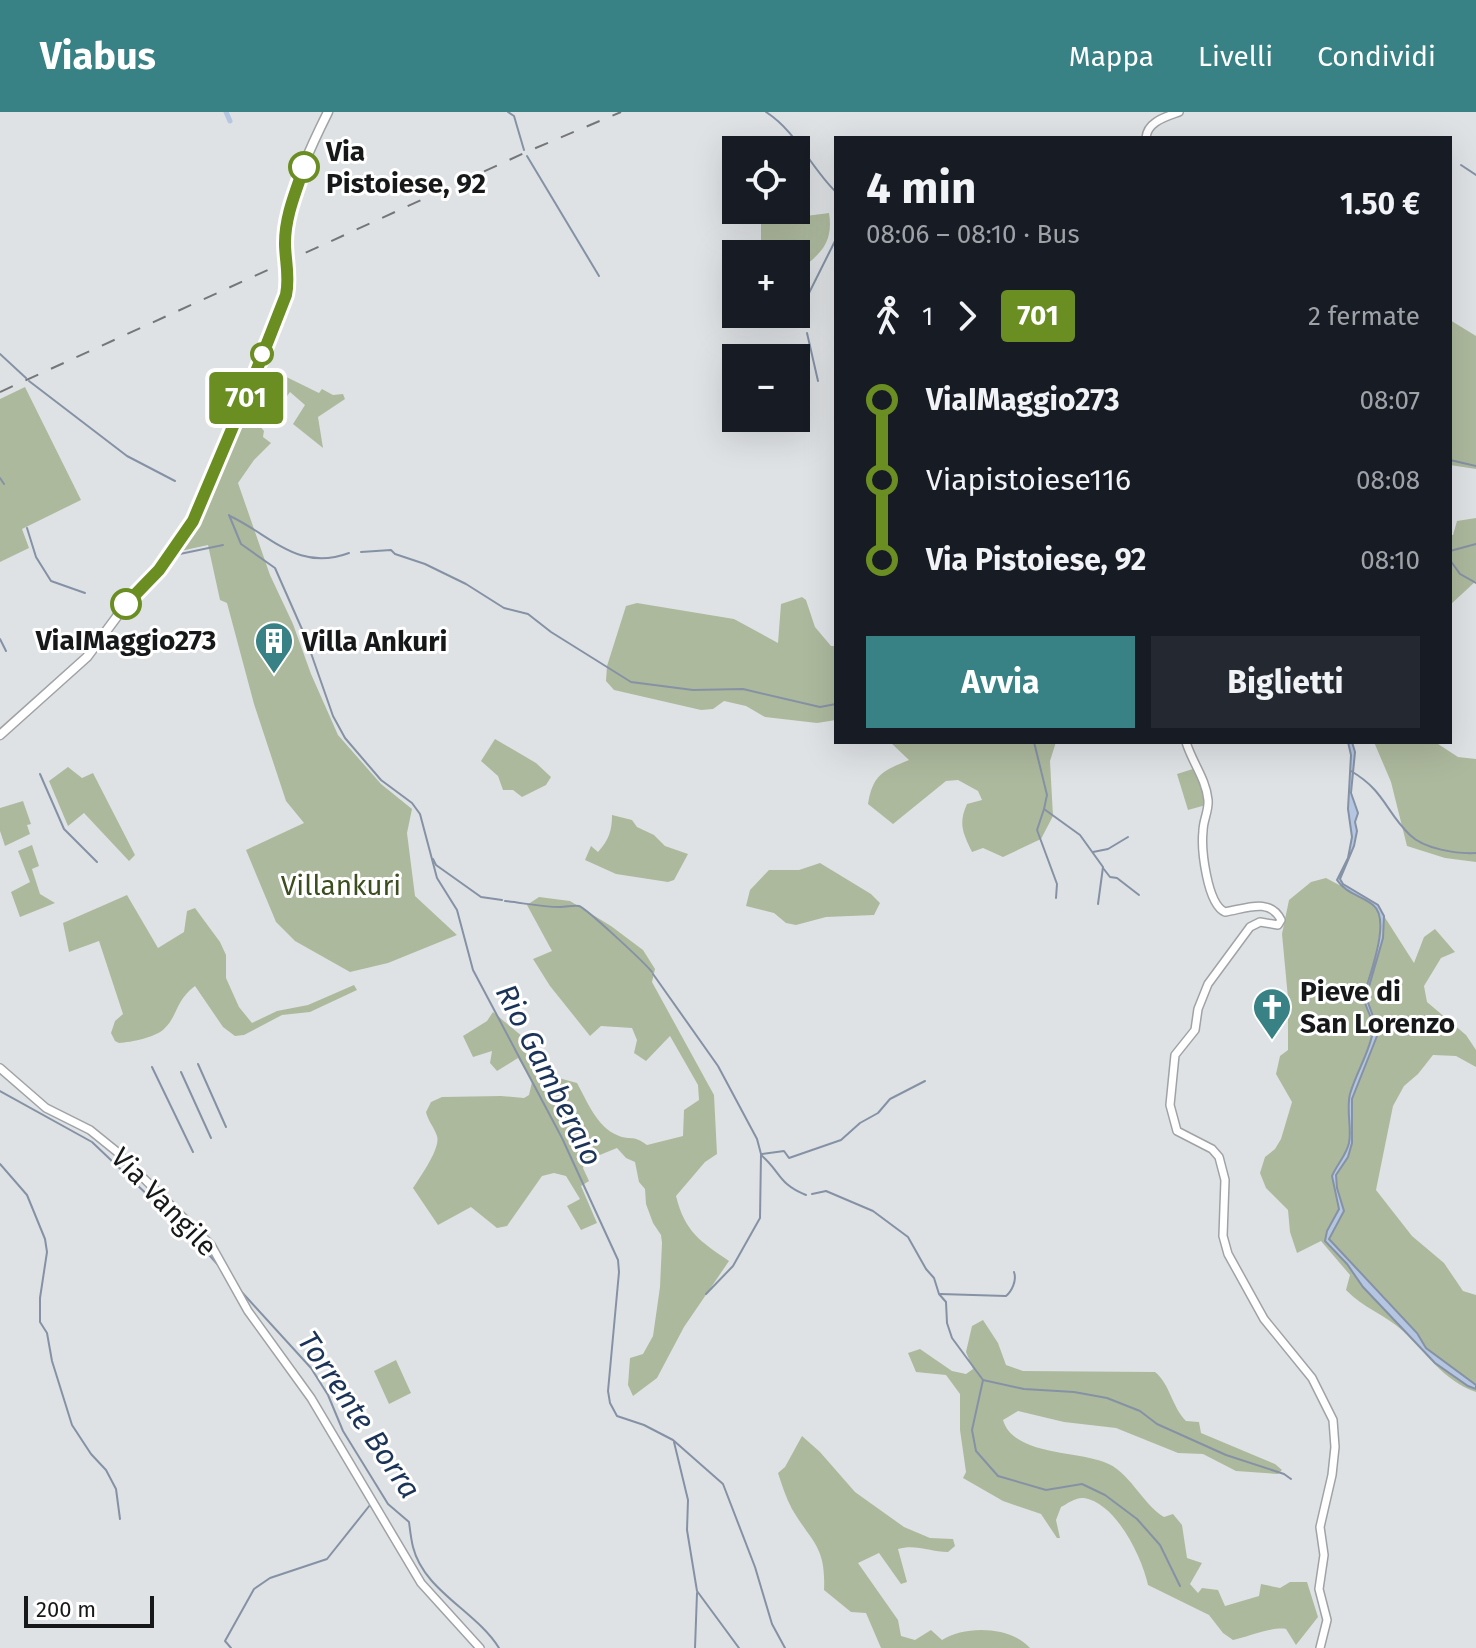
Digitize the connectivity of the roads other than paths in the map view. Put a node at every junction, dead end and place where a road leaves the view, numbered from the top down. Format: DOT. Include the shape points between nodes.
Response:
graph roads {
  1 [pos="328,112"];
  2 [pos="1179,112"];
  3 [pos="1146,136"];
  4 [pos="249,401"];
  5 [pos="243,413"];
  6 [pos="0,735"];
  7 [pos="1187,744"];
  8 [pos="0,1068"];
  9 [pos="480,1648"];
  10 [pos="1320,1648"];
  1 -- 4 [label="main road" via="286,223 286,295 253,377"];
  2 -- 3 [label="street" via="1151,125"];
  4 -- 5 [label="main road" via="240,405"];
  4 -- 5 [label="main road" via="255,410"];
  5 -- 6 [label="main road" via="199,509 159,570 73,671"];
  7 -- 10 [label="street" via="1207,797 1203,847 1217,906 1225,912 1264,906 1281,920 1278,925 1260,922 1250,927 1205,990 1195,1030 1173,1059 1172,1116 1181,1134 1219,1157 1228,1254 1264,1319 1312,1378 1333,1420 1332,1475 1320,1522 1324,1555 1319,1589 1327,1620"];
  8 -- 9 [label="street, Via Vangile" via="46,1108 90,1130 116,1151 206,1240 248,1311 311,1398 421,1583"];
}
